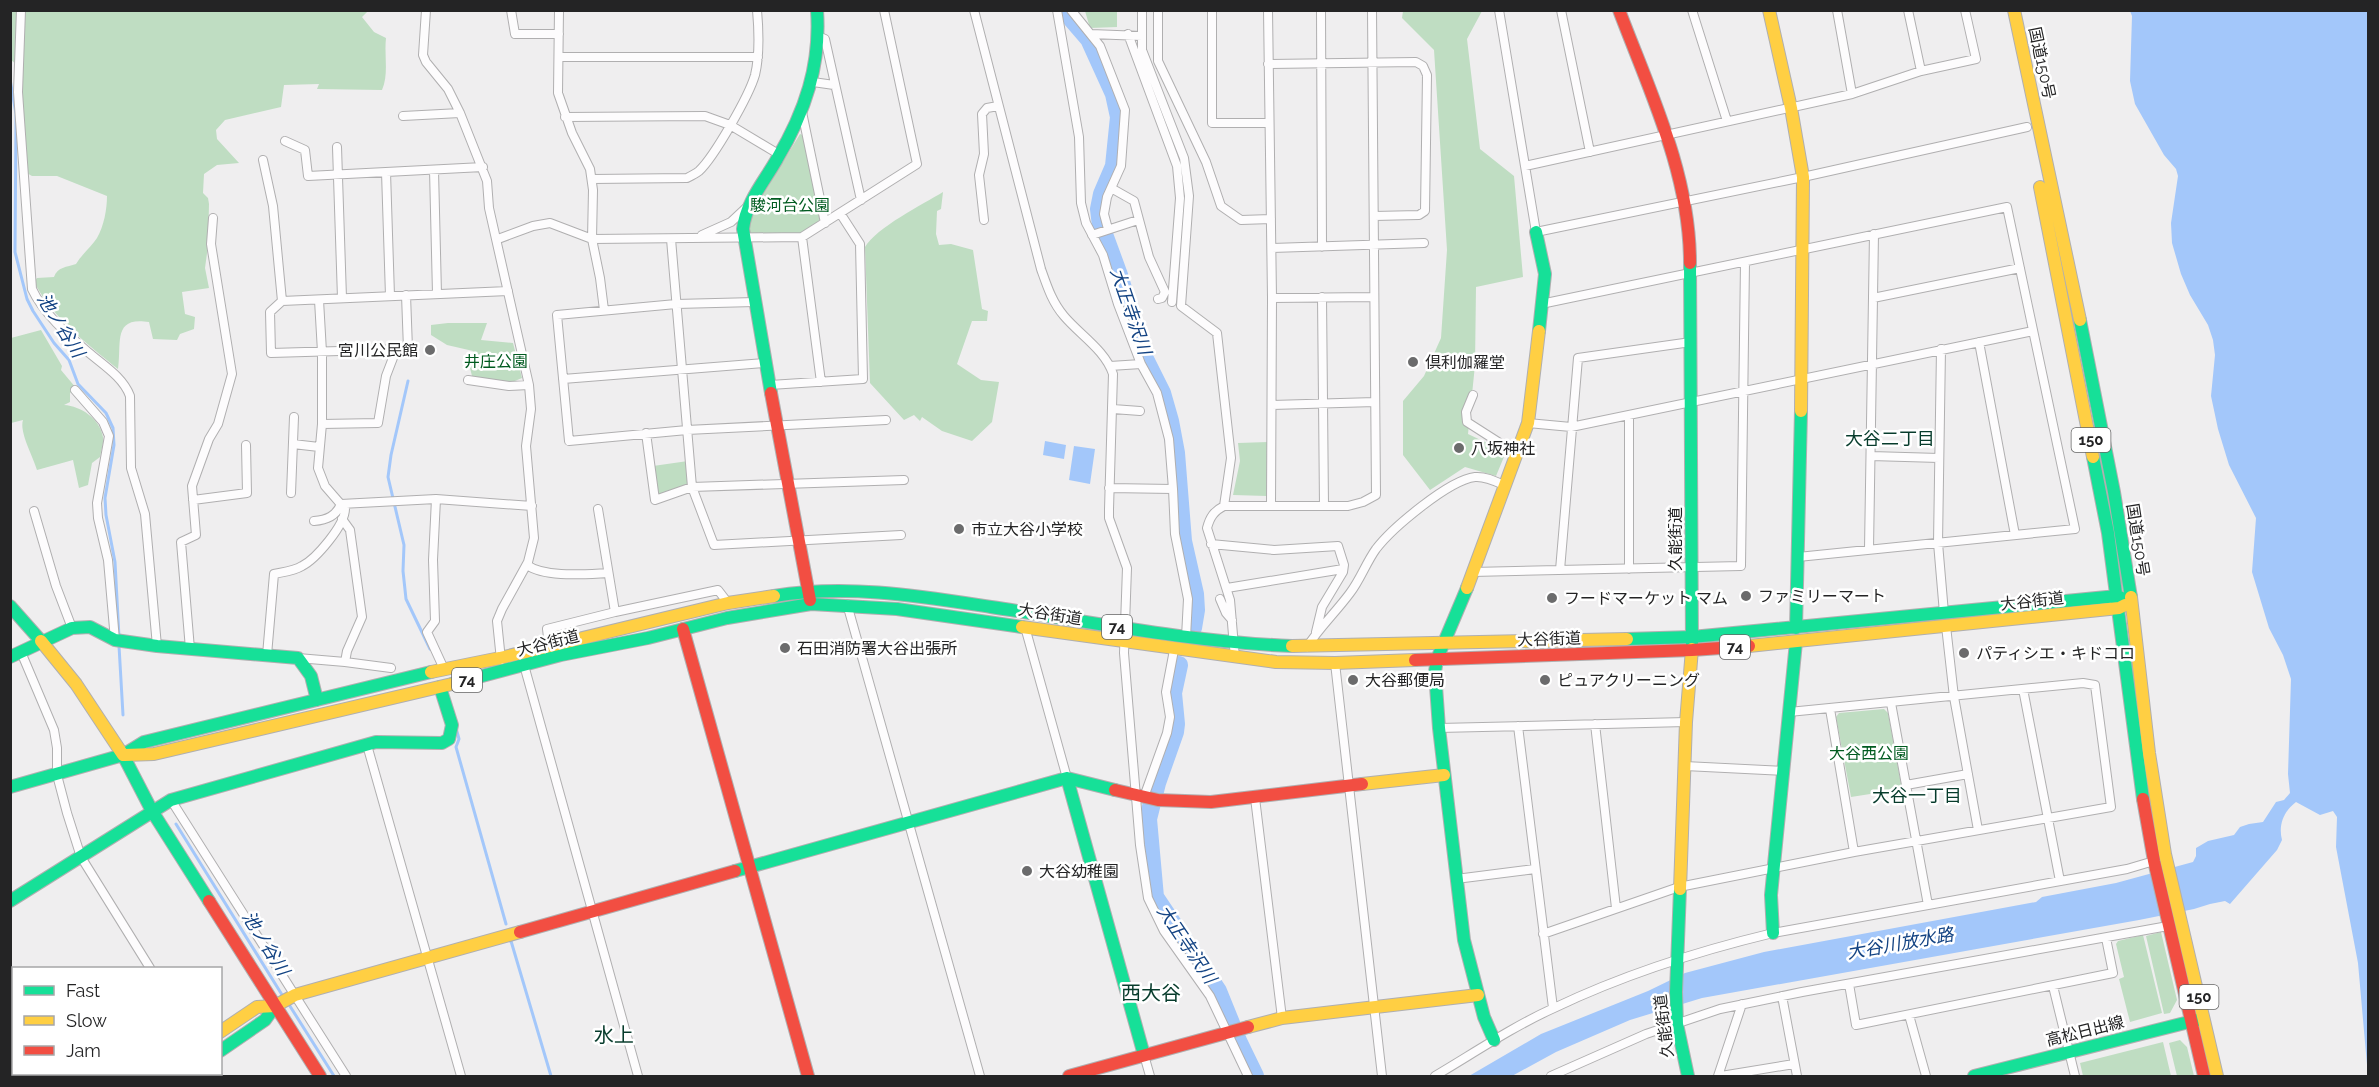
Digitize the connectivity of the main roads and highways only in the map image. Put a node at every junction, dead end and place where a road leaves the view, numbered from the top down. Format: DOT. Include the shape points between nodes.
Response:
graph roads {
  1 [pos="817,10"];
  2 [pos="1619,10"];
  3 [pos="1769,10"];
  4 [pos="2003,10"];
  5 [pos="2014,10"];
  6 [pos="1536,232"];
  7 [pos="809,590"];
  8 [pos="2132,601"];
  9 [pos="2118,602"];
  10 [pos="811,604"];
  11 [pos="10,606"];
  12 [pos="1945,620"];
  13 [pos="1796,628"];
  14 [pos="683,629"];
  15 [pos="1692,637"];
  16 [pos="41,642"];
  17 [pos="1796,642"];
  18 [pos="1444,644"];
  19 [pos="1692,650"];
  20 [pos="16,655"];
  21 [pos="1437,659"];
  22 [pos="501,665"];
  23 [pos="440,687"];
  24 [pos="317,700"];
  25 [pos="123,755"];
  26 [pos="1444,775"];
  27 [pos="1067,778"];
  28 [pos="10,787"];
  29 [pos="152,811"];
  30 [pos="750,867"];
  31 [pos="2160,868"];
  32 [pos="10,901"];
  33 [pos="1773,933"];
  34 [pos="1478,995"];
  35 [pos="285,1000"];
  36 [pos="2203,1018"];
  37 [pos="2191,1021"];
  38 [pos="222,1031"];
  39 [pos="1494,1040"];
  40 [pos="222,1050"];
  41 [pos="1144,1055"];
  42 [pos="320,1077"];
  43 [pos="808,1077"];
  44 [pos="1069,1077"];
  45 [pos="1688,1077"];
  46 [pos="1974,1077"];
  47 [pos="2204,1077"];
  48 [pos="2217,1077"];
  1 -- 7 [label="main road" via="813,82 802,112 744,221 765,363"];
  2 -- 15 [label="main road, 久能街道" via="1677,169 1690,236"];
  3 -- 13 [label="main road" via="1803,177"];
  4 -- 9 [label="main road, 国道150号 / 150" via="2074,349"];
  5 -- 8 [label="main road, 国道150号 / 150" via="2076,300"];
  6 -- 18 [label="main road" via="1545,274 1528,423"];
  7 -- 10 [label="main road"];
  7 -- 18 [label="main road, 大谷街道 / 74" via="902,593 1235,644"];
  7 -- 22 [label="main road, 大谷街道 / 74" via="728,603 549,645"];
  8 -- 9 [label="main road, 大谷街道 / 74"];
  8 -- 31 [label="main road, 国道150号 / 150"];
  9 -- 12 [label="main road, 大谷街道 / 74"];
  9 -- 31 [label="main road, 国道150号 / 150" via="2142,786"];
  10 -- 14 [label="main road, 大谷街道 / 74"];
  10 -- 21 [label="main road, 大谷街道 / 74" via="944,615 1276,662"];
  11 -- 16 [label="main road"];
  12 -- 13 [label="main road, 大谷街道 / 74"];
  12 -- 17 [label="main road, 大谷街道 / 74"];
  13 -- 15 [label="main road, 大谷街道 / 74"];
  14 -- 22 [label="main road, 大谷街道 / 74" via="524,665"];
  14 -- 30 [label="main road"];
  15 -- 18 [label="main road, 大谷街道 / 74"];
  15 -- 19 [label="main road, 久能街道"];
  16 -- 20 [label="main road"];
  16 -- 24 [label="main road" via="72,628 90,627 119,641 298,658 311,676"];
  16 -- 25 [label="main road" via="76,684"];
  17 -- 19 [label="main road, 大谷街道 / 74"];
  17 -- 33 [label="main road" via="1773,868"];
  18 -- 21 [label="main road"];
  19 -- 21 [label="main road, 大谷街道 / 74"];
  19 -- 45 [label="main road, 久能街道" via="1676,961 1677,1024"];
  21 -- 26 [label="main road" via="1438,728"];
  22 -- 23 [label="main road, 大谷街道 / 74"];
  22 -- 24 [label="main road, 大谷街道 / 74" via="444,669"];
  23 -- 25 [label="main road, 大谷街道 / 74" via="154,754"];
  23 -- 29 [label="main road" via="452,725 449,739 442,743 376,742 171,800"];
  24 -- 25 [label="main road, 大谷街道 / 74" via="144,742"];
  25 -- 28 [label="main road"];
  25 -- 29 [label="main road"];
  26 -- 27 [label="main road" via="1211,802 1147,798"];
  26 -- 34 [label="main road" via="1464,940"];
  27 -- 30 [label="main road"];
  27 -- 41 [label="main road"];
  29 -- 32 [label="main road"];
  29 -- 35 [label="main road"];
  30 -- 35 [label="main road"];
  30 -- 43 [label="main road"];
  31 -- 36 [label="main road, 国道150号 / 150" via="2180,918"];
  31 -- 37 [label="main road, 国道150号 / 150" via="2168,923"];
  34 -- 39 [label="main road"];
  34 -- 41 [label="main road" via="1282,1018"];
  35 -- 38 [label="main road" via="257,1006"];
  35 -- 40 [label="main road" via="265,1020"];
  35 -- 42 [label="main road"];
  36 -- 37 [label="main road, 高松日出線"];
  36 -- 48 [label="main road, 国道150号 / 150"];
  37 -- 46 [label="main road, 高松日出線"];
  37 -- 47 [label="main road, 国道150号 / 150"];
  41 -- 44 [label="main road"];
}
